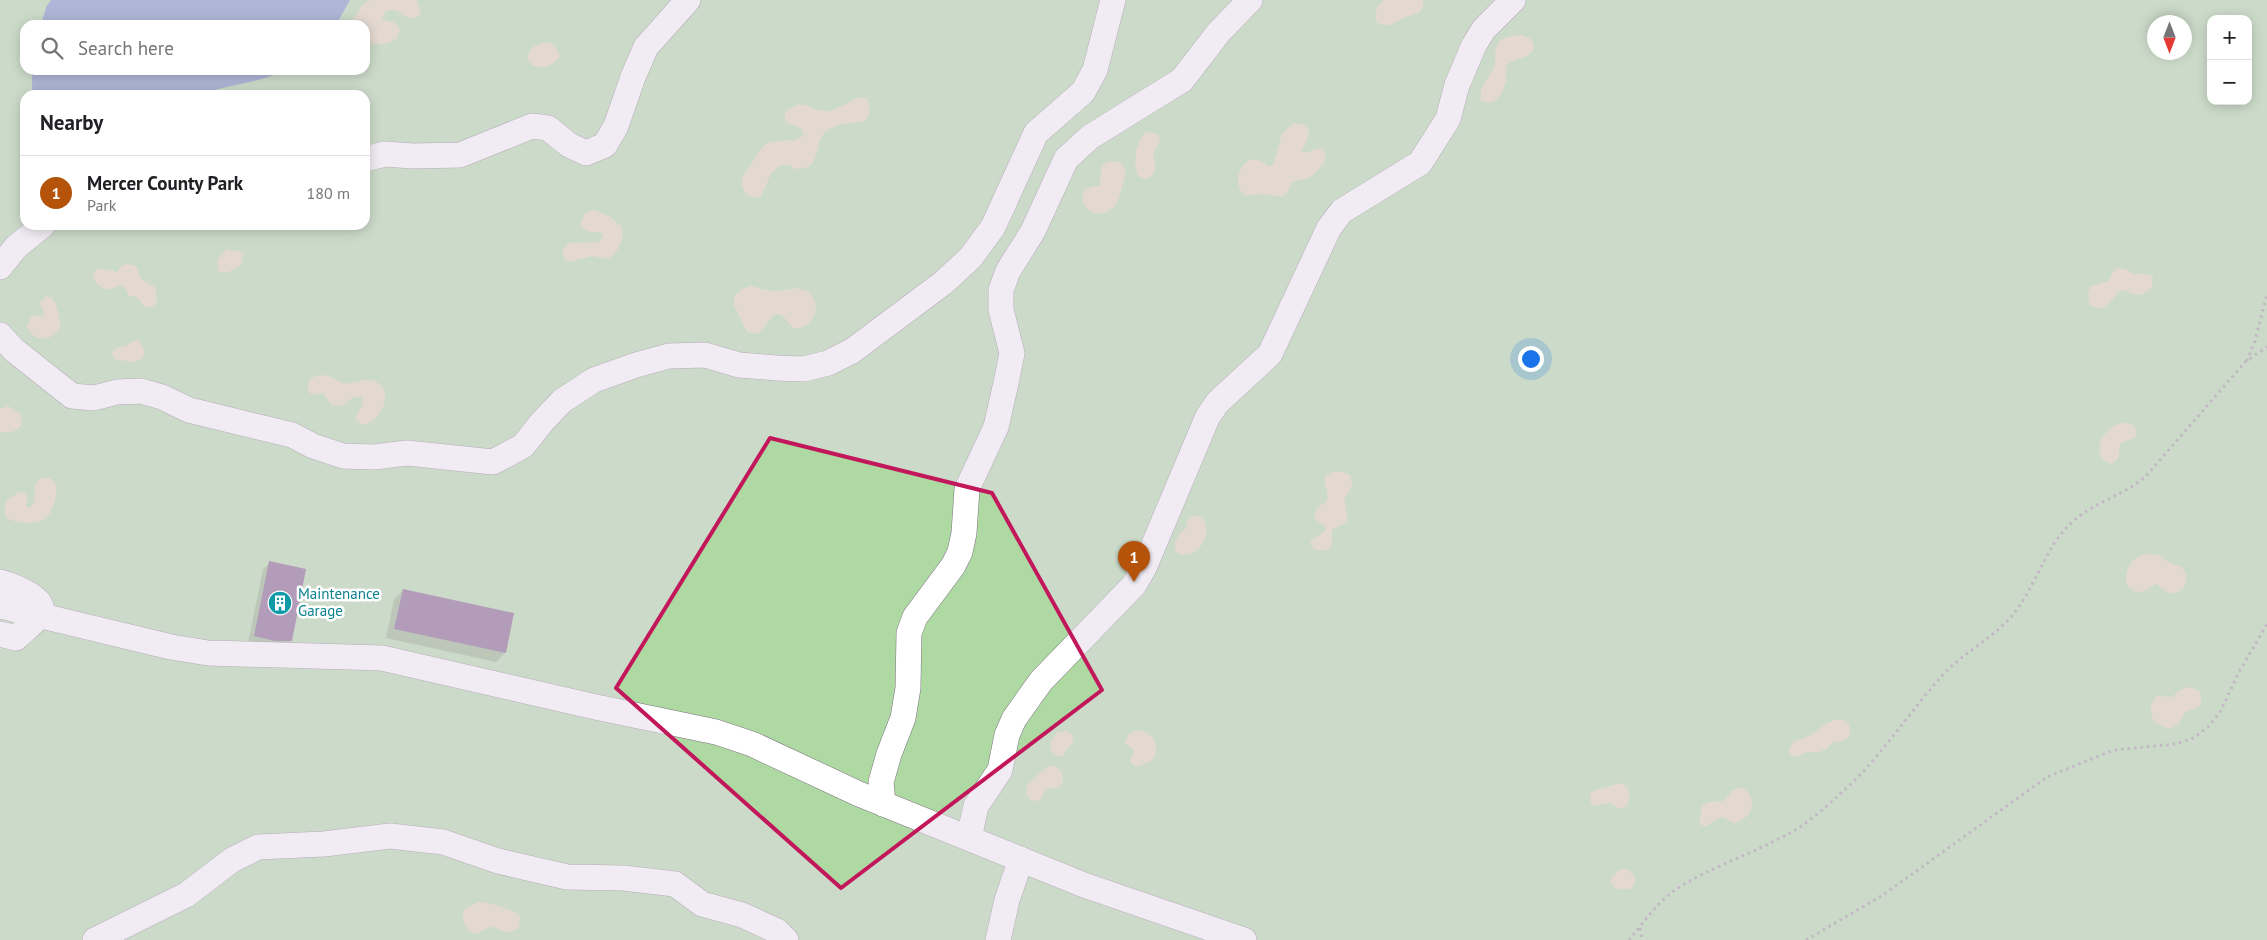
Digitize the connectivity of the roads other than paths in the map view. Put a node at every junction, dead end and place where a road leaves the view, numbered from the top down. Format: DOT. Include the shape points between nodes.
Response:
graph roads {
  1 [pos="688,0"];
  2 [pos="1113,0"];
  3 [pos="1250,0"];
  4 [pos="1513,0"];
  5 [pos="370,157"];
  6 [pos="37,230"];
  7 [pos="0,267"];
  8 [pos="0,335"];
  9 [pos="0,582"];
  10 [pos="0,606"];
  11 [pos="40,616"];
  12 [pos="0,634"];
  13 [pos="883,804"];
  14 [pos="969,838"];
  15 [pos="1021,859"];
  16 [pos="95,940"];
  17 [pos="786,940"];
  18 [pos="998,940"];
  19 [pos="1244,940"];
  1 -- 5 [label="lane" via="646,47 616,126 605,145 586,153 569,145 548,128 532,126 460,155 385,154"];
  2 -- 8 [label="lane" via="1095,70 1083,92 1036,133 993,227 971,257 943,283 860,345 828,363 804,370 739,365 705,355 669,356 636,365 594,380 562,402 523,446 492,462 407,453 343,456 292,435 189,410 141,390 94,398 72,396"];
  3 -- 13 [label="lane" via="1219,32 1182,80 1110,123 1066,159 1033,231 1008,271 1001,290 1001,310 1012,353 996,427 967,489 960,552 915,617 908,633 908,688 904,718 881,782"];
  4 -- 14 [label="lane" via="1484,29 1474,45 1457,85 1448,119 1420,163 1342,211 1328,228 1270,354 1218,402 1208,416 1134,585 1041,681 1014,719 1007,735 1000,770 976,806"];
  6 -- 7 [label="lane" via="16,247"];
  9 -- 11 [label="lane" via="18,586 38,601 42,610"];
  10 -- 11 [label="lane"];
  11 -- 12 [label="lane" via="16,638"];
  11 -- 13 [label="lane" via="208,653 382,658 716,732 752,744"];
  13 -- 14 [label="lane"];
  14 -- 15 [label="lane"];
  15 -- 18 [label="lane"];
  15 -- 19 [label="lane" via="1084,885"];
  16 -- 17 [label="lane" via="186,895 232,860 258,847 390,836 443,842 498,861 567,877 622,878 675,884 702,904 742,915 777,931"];
}
